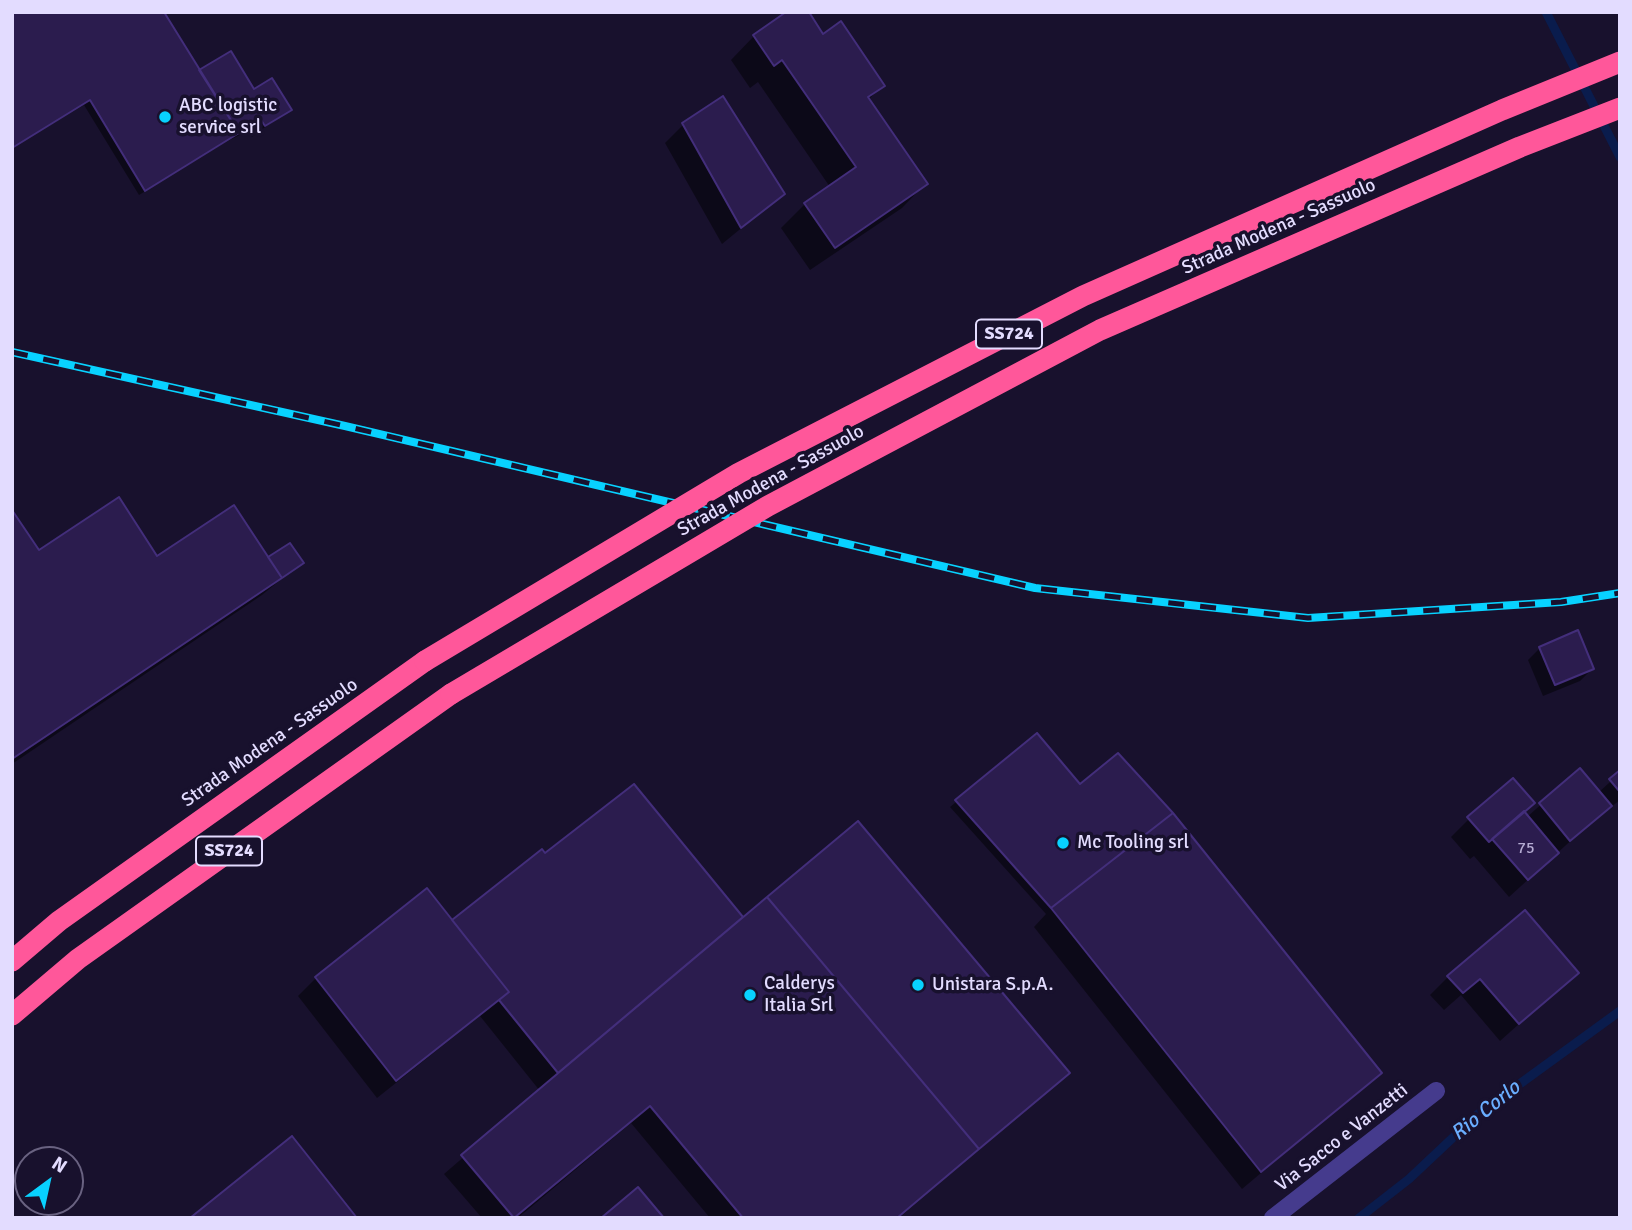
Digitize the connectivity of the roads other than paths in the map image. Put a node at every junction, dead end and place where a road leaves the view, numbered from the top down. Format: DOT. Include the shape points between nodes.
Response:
graph roads {
  1 [pos="1620,62"];
  2 [pos="1620,108"];
  3 [pos="12,961"];
  4 [pos="12,1015"];
  5 [pos="1436,1091"];
  6 [pos="1273,1218"];
  1 -- 3 [label="highway, Strada Modena - Sassuolo / SS724, bridge" via="1083,296 739,473 425,661 59,921"];
  2 -- 4 [label="highway, Strada Modena - Sassuolo / SS724, bridge" via="1100,330 768,506 451,694 78,959"];
  5 -- 6 [label="street, Via Sacco e Vanzetti"];
}
